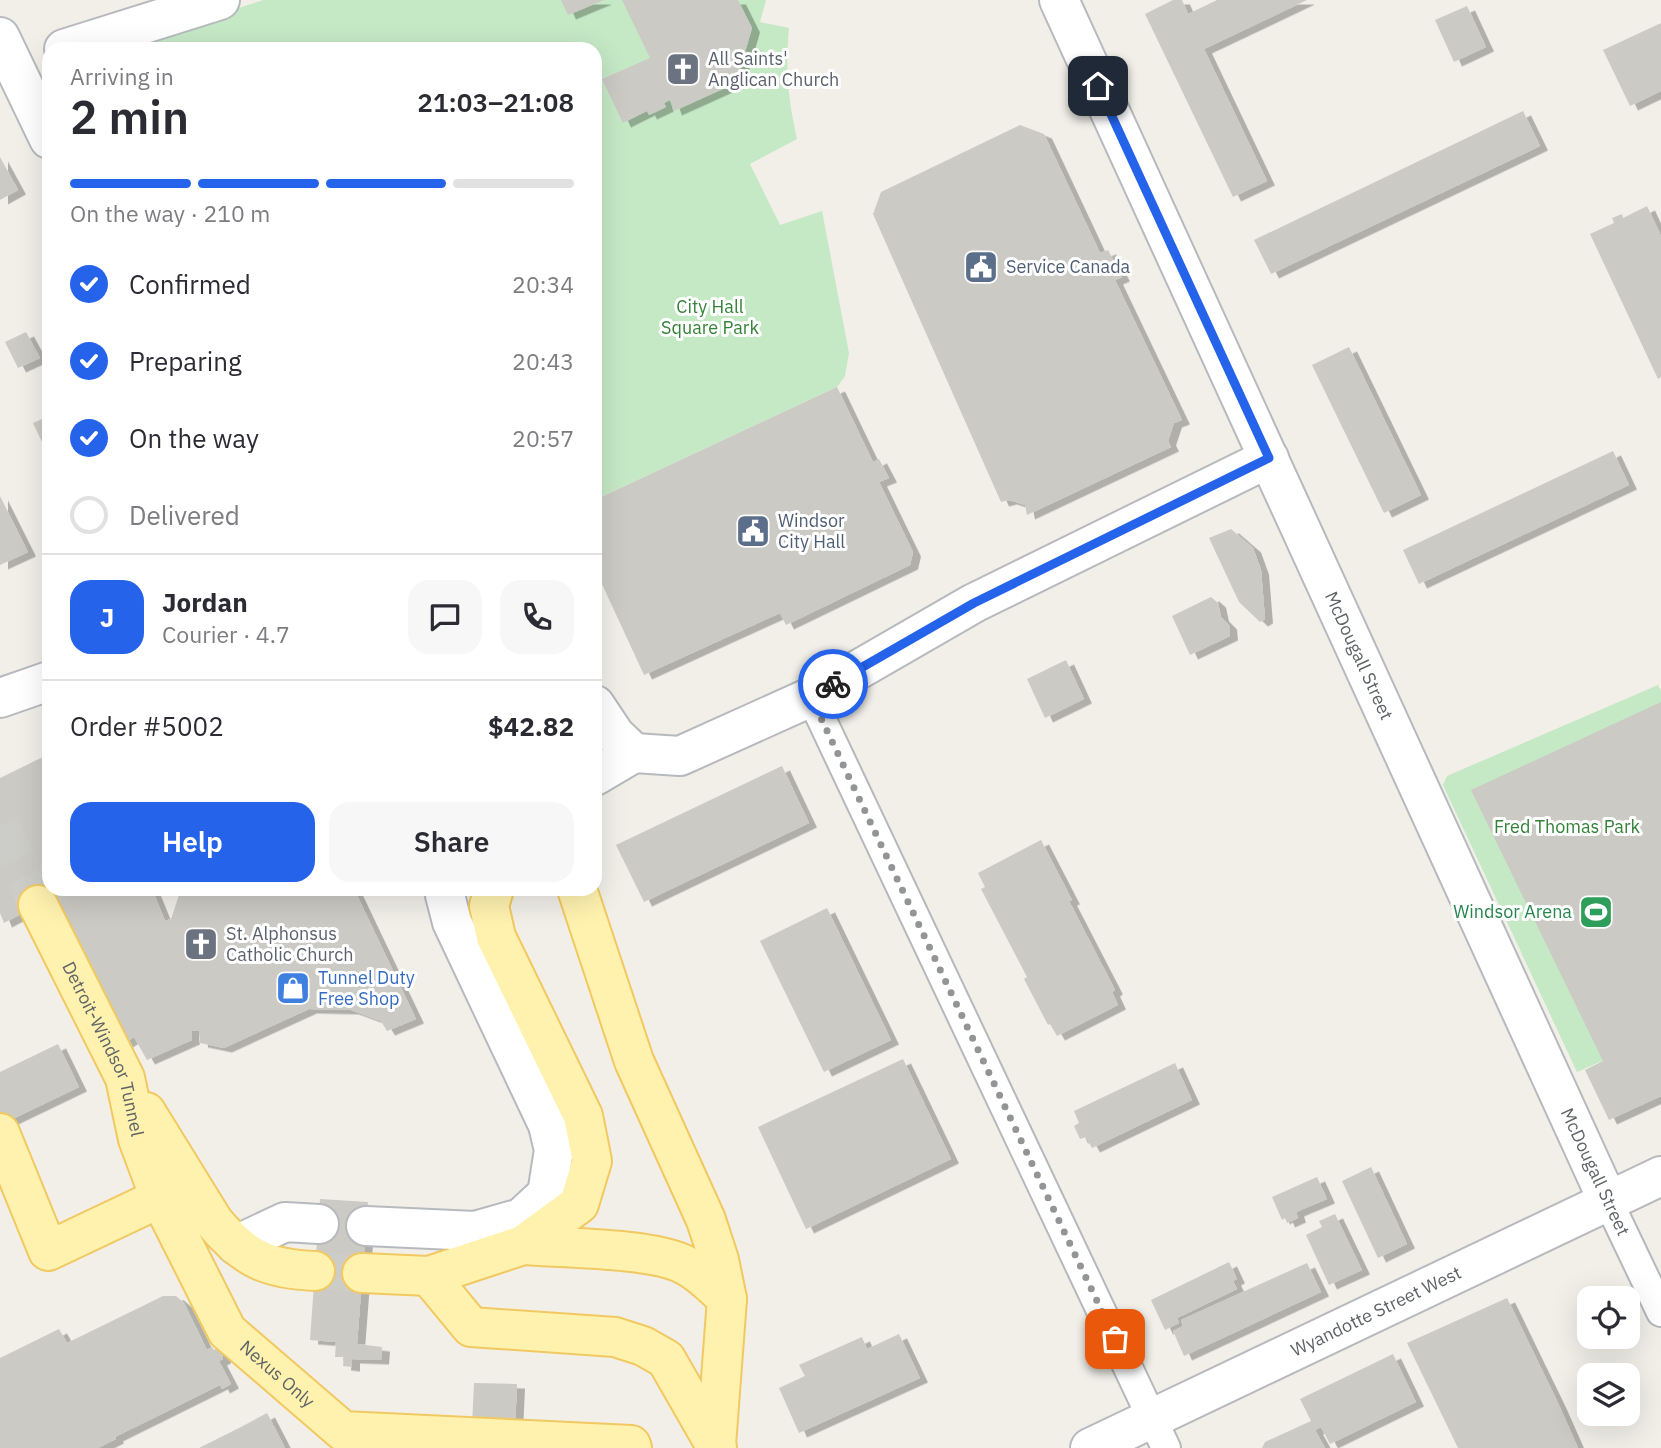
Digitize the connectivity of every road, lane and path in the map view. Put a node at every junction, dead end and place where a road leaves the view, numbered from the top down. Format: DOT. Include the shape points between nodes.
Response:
graph roads {
  1 [pos="220,0"];
  2 [pos="1059,0"];
  3 [pos="86,42"];
  4 [pos="42,54"];
  5 [pos="4,57"];
  6 [pos="42,126"];
  7 [pos="1269,458"];
  8 [pos="42,683"];
  9 [pos="811,697"];
  10 [pos="0,698"];
  11 [pos="602,715"];
  12 [pos="634,753"];
  13 [pos="602,772"];
  14 [pos="445,896"];
  15 [pos="492,896"];
  16 [pos="579,896"];
  17 [pos="38,905"];
  18 [pos="125,1078"];
  19 [pos="0,1133"];
  20 [pos="1661,1176"];
  21 [pos="160,1198"];
  22 [pos="1608,1201"];
  23 [pos="319,1224"];
  24 [pos="366,1226"];
  25 [pos="236,1245"];
  26 [pos="523,1245"];
  27 [pos="315,1271"];
  28 [pos="362,1273"];
  29 [pos="429,1276"];
  30 [pos="727,1299"];
  31 [pos="1661,1312"];
  32 [pos="1159,1433"];
  33 [pos="716,1447"];
  34 [pos="632,1448"];
  35 [pos="1090,1448"];
  1 -- 3 [label="street"];
  2 -- 7 [label="street, McDougall Street"];
  4 -- 5 [label="street"];
  5 -- 6 [label="street"];
  7 -- 9 [label="street" via="974,603"];
  7 -- 22 [label="street, McDougall Street"];
  8 -- 10 [label="street"];
  9 -- 12 [label="street" via="680,756"];
  9 -- 32 [label="street"];
  11 -- 12 [label="street"];
  12 -- 13 [label="street"];
  14 -- 24 [label="street" via="452,922 548,1125 554,1150 547,1194 521,1218 475,1231"];
  15 -- 26 [label="main road" via="489,906 496,937 583,1116 592,1161 579,1204"];
  16 -- 30 [label="main road" via="634,1061 712,1236"];
  17 -- 18 [label="main road, Detroit-Windsor Tunnel"];
  18 -- 21 [label="main road, Detroit-Windsor Tunnel" via="138,1139"];
  18 -- 25 [label="main road" via="214,1222"];
  19 -- 21 [label="main road" via="48,1251"];
  20 -- 22 [label="street, Wyandotte Street West"];
  21 -- 34 [label="main road, Nexus Only" via="227,1331 344,1432"];
  22 -- 31 [label="street, McDougall Street"];
  22 -- 32 [label="street, Wyandotte Street West"];
  23 -- 25 [label="street" via="285,1222"];
  25 -- 27 [label="main road" via="276,1268"];
  26 -- 29 [label="main road"];
  26 -- 30 [label="main road" via="655,1256 682,1263"];
  28 -- 29 [label="main road"];
  29 -- 33 [label="main road" via="471,1327 615,1338 666,1359"];
  30 -- 33 [label="main road"];
  32 -- 35 [label="street, Wyandotte Street West"];
}
